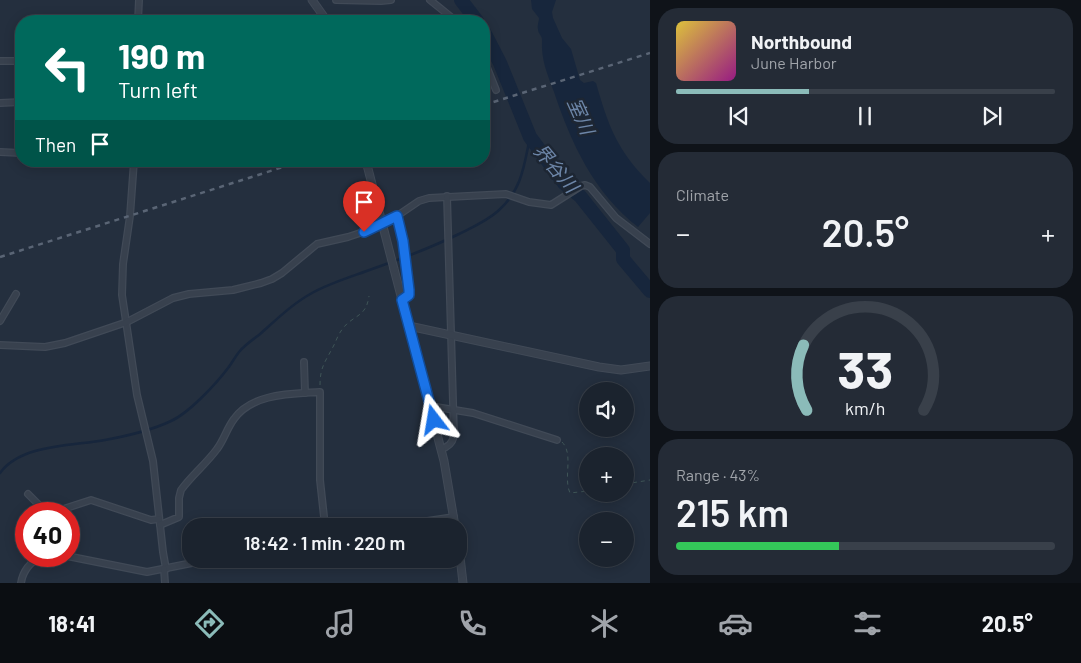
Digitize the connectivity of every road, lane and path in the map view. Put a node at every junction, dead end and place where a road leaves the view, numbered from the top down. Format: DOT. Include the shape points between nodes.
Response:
graph roads {
  1 [pos="139,0"];
  2 [pos="312,0"];
  3 [pos="336,0"];
  4 [pos="391,0"];
  5 [pos="430,0"];
  6 [pos="138,15"];
  7 [pos="323,15"];
  8 [pos="449,15"];
  9 [pos="15,61"];
  10 [pos="0,62"];
  11 [pos="490,75"];
  12 [pos="496,90"];
  13 [pos="15,102"];
  14 [pos="0,103"];
  15 [pos="0,152"];
  16 [pos="15,153"];
  17 [pos="134,167"];
  18 [pos="368,167"];
  19 [pos="447,196"];
  20 [pos="397,216"];
  21 [pos="650,244"];
  22 [pos="16,294"];
  23 [pos="369,296"];
  24 [pos="402,300"];
  25 [pos="0,322"];
  26 [pos="127,322"];
  27 [pos="409,326"];
  28 [pos="450,335"];
  29 [pos="0,345"];
  30 [pos="304,362"];
  31 [pos="650,366"];
  32 [pos="320,392"];
  33 [pos="305,393"];
  34 [pos="430,406"];
  35 [pos="454,410"];
  36 [pos="557,440"];
  37 [pos="441,449"];
  38 [pos="650,480"];
  39 [pos="634,483"];
  40 [pos="579,492"];
  41 [pos="28,494"];
  42 [pos="36,502"];
  43 [pos="80,504"];
  44 [pos="454,517"];
  45 [pos="324,518"];
  46 [pos="447,518"];
  47 [pos="159,522"];
  48 [pos="80,559"];
  49 [pos="182,565"];
  50 [pos="28,567"];
  51 [pos="461,568"];
  52 [pos="165,569"];
  53 [pos="21,583"];
  54 [pos="165,583"];
  55 [pos="463,583"];
  1 -- 6 [label="street"];
  2 -- 7 [label="street"];
  3 -- 4 [label="street"];
  5 -- 8 [label="street"];
  9 -- 10 [label="street"];
  11 -- 12 [label="street"];
  13 -- 14 [label="street"];
  15 -- 16 [label="street"];
  17 -- 26 [label="street" via="122,282"];
  18 -- 24 [label="street, bridge"];
  19 -- 20 [label="street" via="424,199"];
  19 -- 21 [label="street" via="496,193 546,205 556,203 585,185 616,218"];
  19 -- 28 [label="street"];
  20 -- 24 [label="street" via="409,290 409,295"];
  20 -- 26 [label="street" via="364,232 317,244 272,279 233,290 173,298"];
  22 -- 25 [label="street"];
  23 -- 32 [label="path" via="364,311 340,332 324,361"];
  24 -- 27 [label="street"];
  26 -- 29 [label="street" via="46,347"];
  26 -- 47 [label="street" via="137,395 153,461"];
  27 -- 28 [label="street"];
  27 -- 34 [label="street"];
  28 -- 31 [label="street" via="599,367 621,370"];
  28 -- 35 [label="street"];
  30 -- 33 [label="street"];
  32 -- 33 [label="street"];
  32 -- 45 [label="street" via="320,480"];
  33 -- 47 [label="street" via="268,398 244,408 234,418 218,448 181,490 180,517"];
  34 -- 35 [label="street"];
  34 -- 37 [label="street"];
  35 -- 36 [label="street"];
  35 -- 37 [label="street" via="454,436 452,442"];
  36 -- 40 [label="path" via="568,450 569,490"];
  37 -- 44 [label="street"];
  38 -- 39 [label="path"];
  41 -- 42 [label="street"];
  43 -- 47 [label="street" via="91,500"];
  44 -- 46 [label="street"];
  47 -- 52 [label="street"];
  48 -- 52 [label="street" via="140,572"];
  49 -- 52 [label="street"];
  50 -- 53 [label="street"];
  51 -- 55 [label="street"];
  52 -- 54 [label="street"];
}
